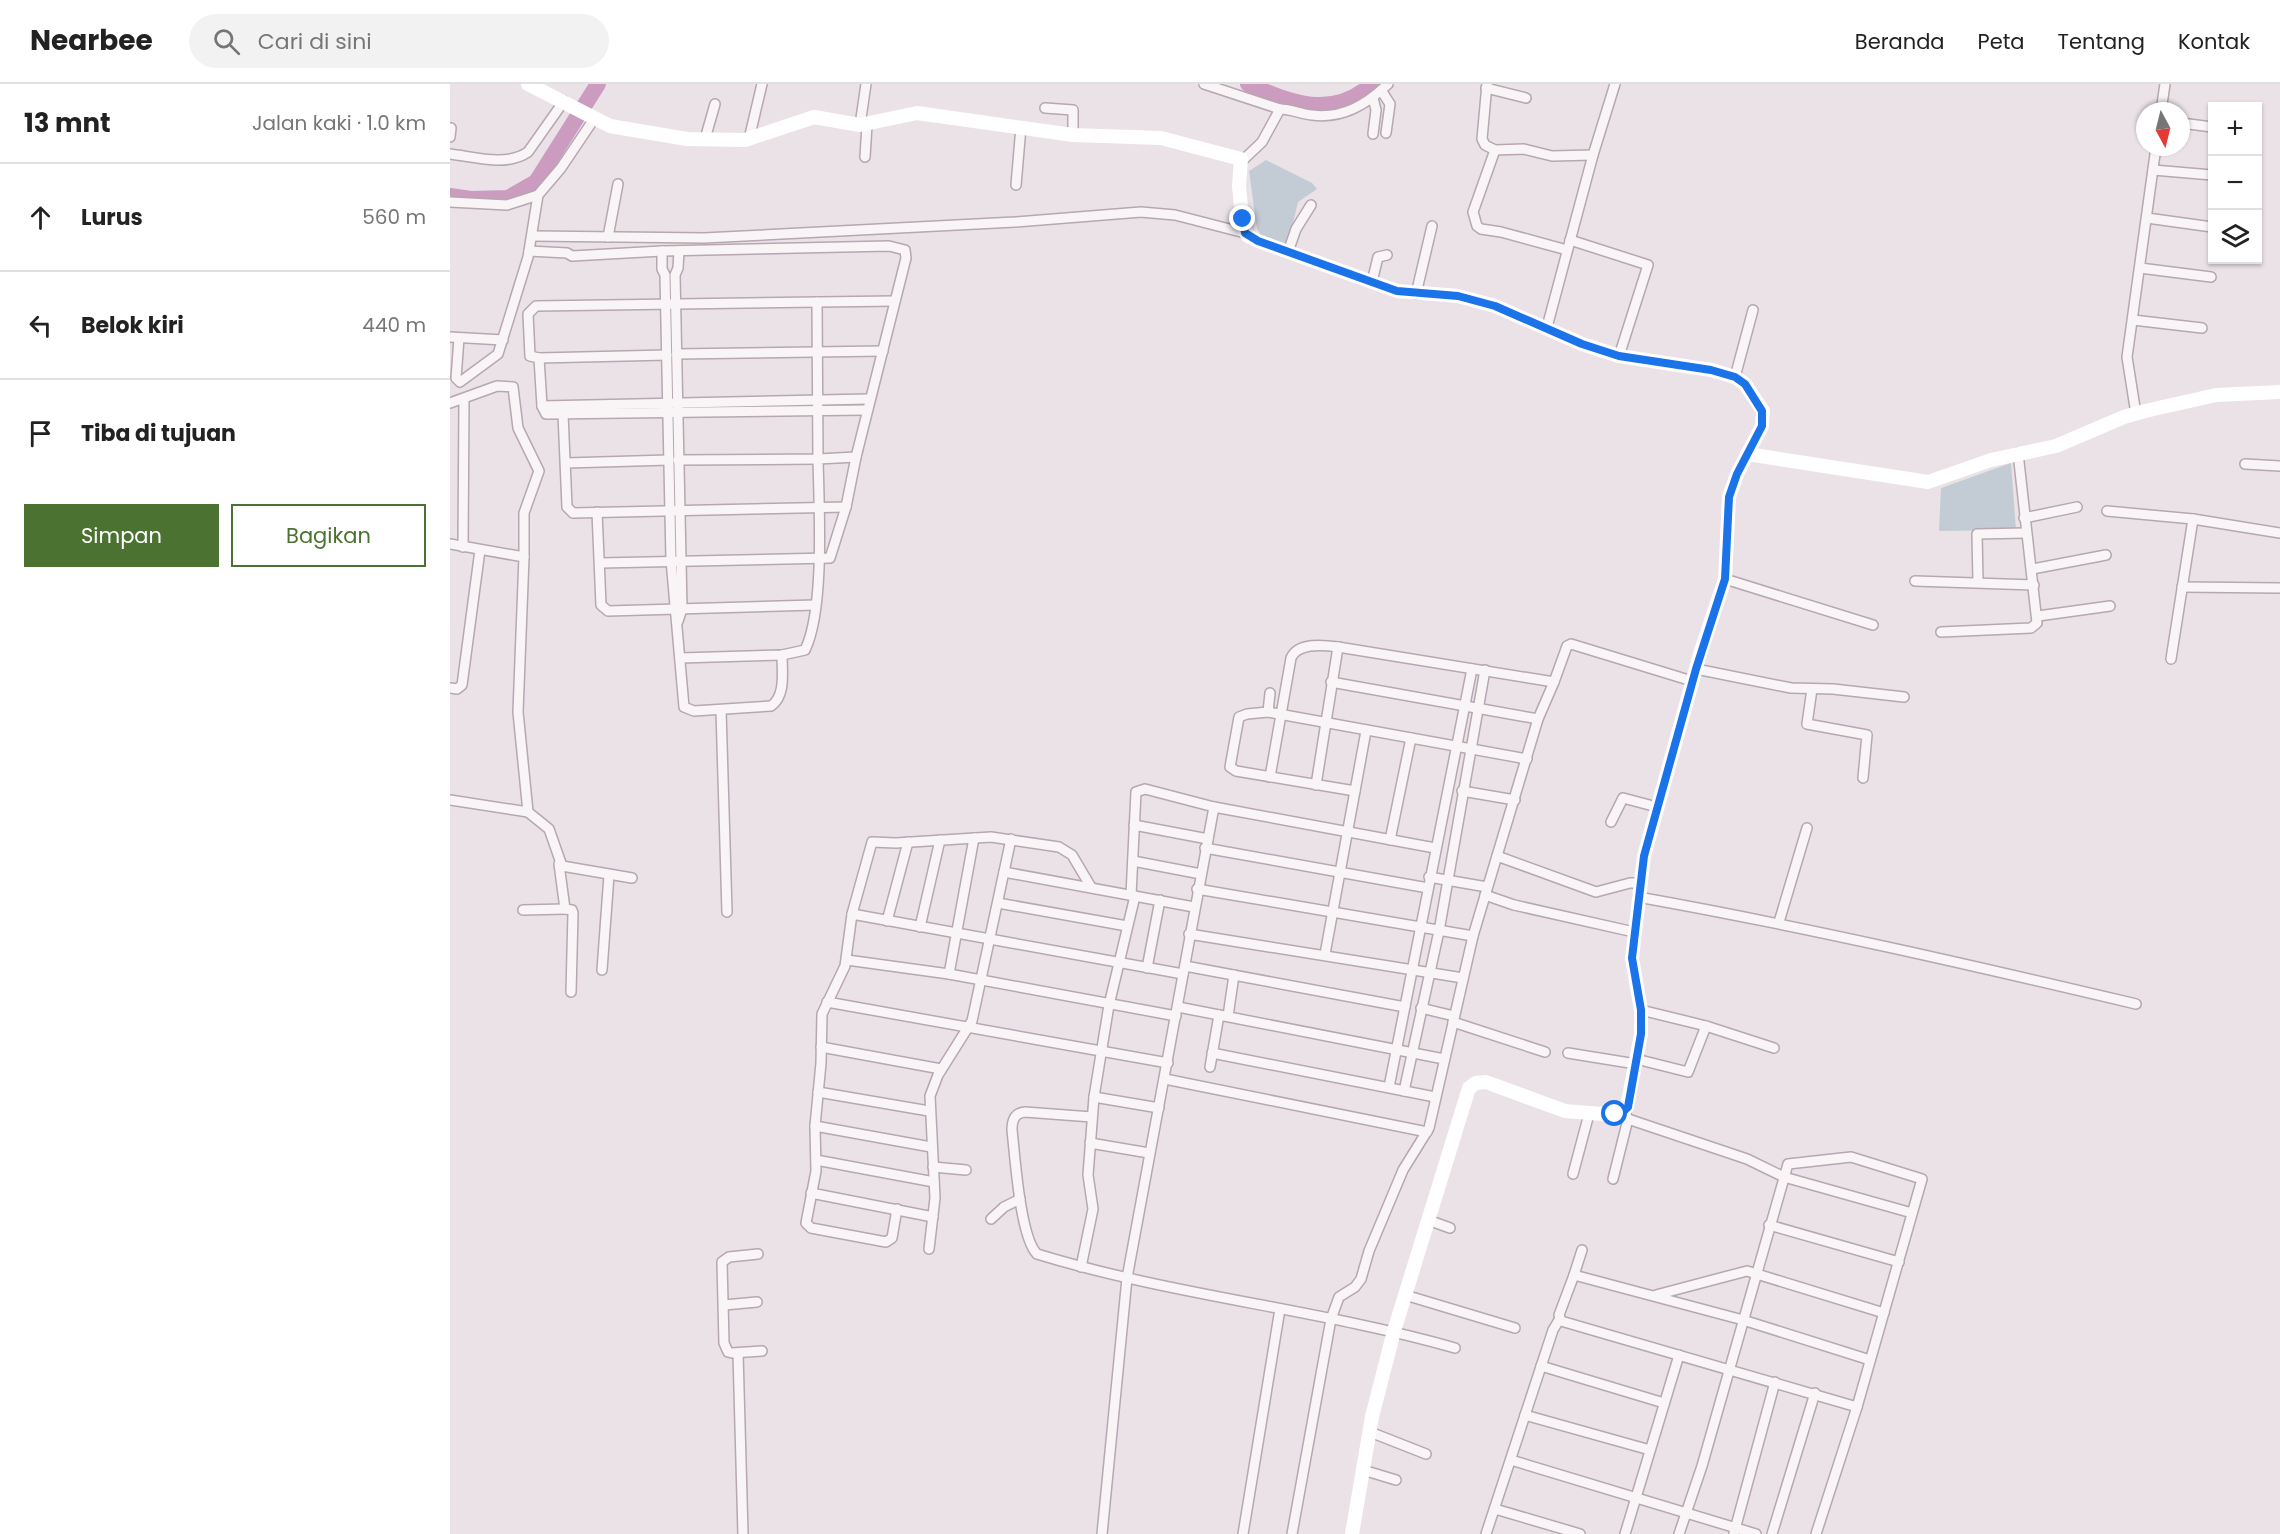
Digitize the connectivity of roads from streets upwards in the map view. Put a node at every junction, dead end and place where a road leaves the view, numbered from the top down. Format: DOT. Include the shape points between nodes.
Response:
graph roads {
  1 [pos="528,84"];
  2 [pos="762,84"];
  3 [pos="866,84"];
  4 [pos="1204,84"];
  5 [pos="1615,84"];
  6 [pos="2165,84"];
  7 [pos="1486,86"];
  8 [pos="1385,87"];
  9 [pos="1373,98"];
  10 [pos="1526,98"];
  11 [pos="566,102"];
  12 [pos="2162,102"];
  13 [pos="715,104"];
  14 [pos="1045,108"];
  15 [pos="1280,109"];
  16 [pos="592,118"];
  17 [pos="2190,124"];
  18 [pos="864,125"];
  19 [pos="2208,126"];
  20 [pos="1021,127"];
  21 [pos="1386,133"];
  22 [pos="1372,134"];
  23 [pos="1073,135"];
  24 [pos="749,139"];
  25 [pos="705,140"];
  26 [pos="1495,150"];
  27 [pos="450,154"];
  28 [pos="1593,155"];
  29 [pos="2155,156"];
  30 [pos="865,157"];
  31 [pos="1242,161"];
  32 [pos="2153,170"];
  33 [pos="2208,175"];
  34 [pos="618,184"];
  35 [pos="1016,185"];
  36 [pos="538,195"];
  37 [pos="450,202"];
  38 [pos="1311,205"];
  39 [pos="2147,218"];
  40 [pos="1432,226"];
  41 [pos="2208,226"];
  42 [pos="1245,233"];
  43 [pos="532,237"];
  44 [pos="608,237"];
  45 [pos="1570,240"];
  46 [pos="1568,250"];
  47 [pos="662,251"];
  48 [pos="679,251"];
  49 [pos="1288,252"];
  50 [pos="528,254"];
  51 [pos="1387,255"];
  52 [pos="2140,268"];
  53 [pos="670,275"];
  54 [pos="2211,277"];
  55 [pos="1372,282"];
  56 [pos="1416,294"];
  57 [pos="895,301"];
  58 [pos="817,302"];
  59 [pos="665,304"];
  60 [pos="676,304"];
  61 [pos="1754,310"];
  62 [pos="2133,320"];
  63 [pos="1547,327"];
  64 [pos="2202,328"];
  65 [pos="454,338"];
  66 [pos="503,340"];
  67 [pos="884,351"];
  68 [pos="818,352"];
  69 [pos="672,355"];
  70 [pos="1619,356"];
  71 [pos="539,358"];
  72 [pos="1735,377"];
  73 [pos="2280,392"];
  74 [pos="464,399"];
  75 [pos="869,399"];
  76 [pos="450,403"];
  77 [pos="542,406"];
  78 [pos="818,406"];
  79 [pos="673,407"];
  80 [pos="866,410"];
  81 [pos="563,414"];
  82 [pos="2136,414"];
  83 [pos="2018,453"];
  84 [pos="1747,454"];
  85 [pos="856,457"];
  86 [pos="818,459"];
  87 [pos="674,460"];
  88 [pos="566,463"];
  89 [pos="2245,464"];
  90 [pos="2280,466"];
  91 [pos="819,507"];
  92 [pos="846,507"];
  93 [pos="2077,507"];
  94 [pos="674,509"];
  95 [pos="2107,511"];
  96 [pos="597,512"];
  97 [pos="2024,518"];
  98 [pos="2193,519"];
  99 [pos="2280,533"];
  100 [pos="2025,534"];
  101 [pos="450,544"];
  102 [pos="463,547"];
  103 [pos="480,550"];
  104 [pos="2106,555"];
  105 [pos="524,557"];
  106 [pos="819,559"];
  107 [pos="676,560"];
  108 [pos="601,563"];
  109 [pos="2032,569"];
  110 [pos="1725,579"];
  111 [pos="1915,581"];
  112 [pos="1978,582"];
  113 [pos="2034,585"];
  114 [pos="2181,587"];
  115 [pos="2280,588"];
  116 [pos="815,605"];
  117 [pos="2110,606"];
  118 [pos="678,609"];
  119 [pos="2038,616"];
  120 [pos="1873,625"];
  121 [pos="1941,632"];
  122 [pos="1338,646"];
  123 [pos="782,655"];
  124 [pos="680,658"];
  125 [pos="2171,659"];
  126 [pos="1472,669"];
  127 [pos="1485,670"];
  128 [pos="1694,675"];
  129 [pos="1557,676"];
  130 [pos="1332,682"];
  131 [pos="450,688"];
  132 [pos="1812,689"];
  133 [pos="1270,693"];
  134 [pos="1904,697"];
  135 [pos="1464,706"];
  136 [pos="1478,709"];
  137 [pos="721,710"];
  138 [pos="1268,712"];
  139 [pos="1281,714"];
  140 [pos="1538,719"];
  141 [pos="1324,723"];
  142 [pos="1366,731"];
  143 [pos="1411,738"];
  144 [pos="1455,747"];
  145 [pos="1470,749"];
  146 [pos="1527,759"];
  147 [pos="1269,777"];
  148 [pos="1863,778"];
  149 [pos="1316,785"];
  150 [pos="1355,791"];
  151 [pos="1462,791"];
  152 [pos="450,800"];
  153 [pos="1515,800"];
  154 [pos="1214,807"];
  155 [pos="1658,807"];
  156 [pos="528,812"];
  157 [pos="1611,822"];
  158 [pos="1134,825"];
  159 [pos="1807,828"];
  160 [pos="1347,832"];
  161 [pos="974,838"];
  162 [pos="1011,839"];
  163 [pos="940,840"];
  164 [pos="1390,840"];
  165 [pos="908,842"];
  166 [pos="1207,843"];
  167 [pos="1435,848"];
  168 [pos="1497,856"];
  169 [pos="1133,861"];
  170 [pos="559,864"];
  171 [pos="1004,872"];
  172 [pos="1340,872"];
  173 [pos="1201,874"];
  174 [pos="609,875"];
  175 [pos="632,878"];
  176 [pos="1429,878"];
  177 [pos="1448,880"];
  178 [pos="1091,887"];
  179 [pos="1428,888"];
  180 [pos="1197,889"];
  181 [pos="1639,890"];
  182 [pos="1486,891"];
  183 [pos="1133,895"];
  184 [pos="1160,900"];
  185 [pos="998,903"];
  186 [pos="1194,907"];
  187 [pos="565,909"];
  188 [pos="523,910"];
  189 [pos="727,912"];
  190 [pos="852,914"];
  191 [pos="1332,914"];
  192 [pos="887,921"];
  193 [pos="1779,922"];
  194 [pos="1127,926"];
  195 [pos="920,927"];
  196 [pos="1420,928"];
  197 [pos="1439,931"];
  198 [pos="1634,932"];
  199 [pos="956,933"];
  200 [pos="1190,934"];
  201 [pos="1473,936"];
  202 [pos="990,940"];
  203 [pos="1325,954"];
  204 [pos="847,960"];
  205 [pos="1119,962"];
  206 [pos="1146,968"];
  207 [pos="1414,968"];
  208 [pos="602,970"];
  209 [pos="1184,970"];
  210 [pos="1430,971"];
  211 [pos="949,974"];
  212 [pos="1234,975"];
  213 [pos="1463,978"];
  214 [pos="982,980"];
  215 [pos="571,992"];
  216 [pos="827,1002"];
  217 [pos="2136,1004"];
  218 [pos="1109,1005"];
  219 [pos="1405,1007"];
  220 [pos="1421,1008"];
  221 [pos="1641,1010"];
  222 [pos="1177,1012"];
  223 [pos="1223,1015"];
  224 [pos="1453,1019"];
  225 [pos="1706,1026"];
  226 [pos="970,1027"];
  227 [pos="821,1047"];
  228 [pos="1398,1048"];
  229 [pos="1774,1048"];
  230 [pos="1101,1050"];
  231 [pos="1413,1052"];
  232 [pos="1545,1052"];
  233 [pos="1212,1053"];
  234 [pos="1568,1053"];
  235 [pos="1444,1059"];
  236 [pos="1636,1061"];
  237 [pos="1168,1063"];
  238 [pos="1210,1067"];
  239 [pos="941,1070"];
  240 [pos="1165,1079"];
  241 [pos="1389,1088"];
  242 [pos="1404,1090"];
  243 [pos="818,1092"];
  244 [pos="1094,1097"];
  245 [pos="1435,1097"];
  246 [pos="1160,1108"];
  247 [pos="929,1112"];
  248 [pos="1589,1114"];
  249 [pos="1626,1115"];
  250 [pos="1092,1117"];
  251 [pos="815,1126"];
  252 [pos="1427,1132"];
  253 [pos="1090,1143"];
  254 [pos="931,1147"];
  255 [pos="1149,1153"];
  256 [pos="816,1160"];
  257 [pos="933,1167"];
  258 [pos="966,1170"];
  259 [pos="1573,1174"];
  260 [pos="1784,1176"];
  261 [pos="1613,1179"];
  262 [pos="934,1182"];
  263 [pos="811,1193"];
  264 [pos="1020,1199"];
  265 [pos="897,1209"];
  266 [pos="1912,1213"];
  267 [pos="933,1216"];
  268 [pos="991,1219"];
  269 [pos="1428,1220"];
  270 [pos="1769,1225"];
  271 [pos="1450,1228"];
  272 [pos="929,1249"];
  273 [pos="1581,1250"];
  274 [pos="758,1254"];
  275 [pos="1899,1262"];
  276 [pos="1081,1267"];
  277 [pos="1756,1273"];
  278 [pos="1574,1275"];
  279 [pos="1127,1278"];
  280 [pos="1405,1295"];
  281 [pos="1654,1295"];
  282 [pos="757,1302"];
  283 [pos="724,1305"];
  284 [pos="1280,1309"];
  285 [pos="1884,1313"];
  286 [pos="1331,1319"];
  287 [pos="1559,1320"];
  288 [pos="1743,1320"];
  289 [pos="1515,1328"];
  290 [pos="1120,1330"];
  291 [pos="1394,1331"];
  292 [pos="1455,1348"];
  293 [pos="762,1351"];
  294 [pos="738,1353"];
  295 [pos="1679,1355"];
  296 [pos="1870,1360"];
  297 [pos="1541,1366"];
  298 [pos="1728,1369"];
  299 [pos="1775,1382"];
  300 [pos="1815,1393"];
  301 [pos="1664,1403"];
  302 [pos="1857,1407"];
  303 [pos="1525,1415"];
  304 [pos="1370,1432"];
  305 [pos="1650,1450"];
  306 [pos="1426,1454"];
  307 [pos="1511,1460"];
  308 [pos="1363,1470"];
  309 [pos="1396,1480"];
  310 [pos="1636,1498"];
  311 [pos="1495,1509"];
  312 [pos="1686,1513"];
  313 [pos="1735,1531"];
  314 [pos="743,1534"];
  315 [pos="1097,1534"];
  316 [pos="1102,1534"];
  317 [pos="1243,1534"];
  318 [pos="1292,1534"];
  319 [pos="1352,1534"];
  320 [pos="1486,1534"];
  321 [pos="1580,1534"];
  322 [pos="1625,1534"];
  323 [pos="1679,1534"];
  324 [pos="1756,1534"];
  325 [pos="1773,1534"];
  326 [pos="1816,1534"];
  1 -- 11 [label="street"];
  2 -- 24 [label="street"];
  3 -- 18 [label="street"];
  4 -- 15 [label="street"];
  5 -- 28 [label="street"];
  6 -- 12 [label="street"];
  7 -- 10 [label="street"];
  7 -- 26 [label="street" via="1482,139"];
  8 -- 9 [label="street"];
  8 -- 21 [label="street" via="1390,104"];
  9 -- 15 [label="street" via="1326,117"];
  9 -- 22 [label="street" via="1376,110"];
  11 -- 16 [label="street"];
  11 -- 27 [label="street" via="522,156 506,161"];
  13 -- 25 [label="street"];
  14 -- 23 [label="street" via="1074,110"];
  15 -- 31 [label="street" via="1262,141"];
  16 -- 25 [label="street" via="617,128"];
  16 -- 36 [label="street" via="561,168"];
  17 -- 19 [label="street"];
  18 -- 20 [label="street" via="917,113"];
  18 -- 24 [label="street" via="814,117"];
  18 -- 30 [label="street"];
  20 -- 23 [label="street"];
  20 -- 35 [label="street"];
  23 -- 31 [label="street" via="1161,138"];
  24 -- 25 [label="street"];
  26 -- 28 [label="street" via="1524,149 1552,156"];
  26 -- 46 [label="street" via="1473,212 1477,226"];
  28 -- 45 [label="street"];
  29 -- 32 [label="street"];
  31 -- 42 [label="street" via="1239,186"];
  32 -- 33 [label="street"];
  32 -- 39 [label="street"];
  34 -- 44 [label="street"];
  36 -- 37 [label="street" via="507,205"];
  36 -- 43 [label="street"];
  38 -- 49 [label="street"];
  39 -- 41 [label="street"];
  39 -- 52 [label="street"];
  40 -- 56 [label="street"];
  42 -- 44 [label="street" via="1175,215 1141,213 704,238"];
  42 -- 49 [label="street"];
  43 -- 44 [label="street"];
  43 -- 50 [label="street"];
  45 -- 46 [label="street"];
  45 -- 70 [label="street" via="1648,265"];
  46 -- 63 [label="street"];
  47 -- 48 [label="street"];
  47 -- 50 [label="street"];
  47 -- 53 [label="street" via="662,269"];
  48 -- 53 [label="street" via="678,268"];
  48 -- 57 [label="street" via="900,247 906,258"];
  49 -- 55 [label="street"];
  50 -- 66 [label="street"];
  51 -- 55 [label="street" via="1378,257"];
  52 -- 54 [label="street"];
  52 -- 62 [label="street"];
  53 -- 59 [label="street"];
  53 -- 60 [label="street"];
  55 -- 56 [label="street"];
  56 -- 63 [label="street" via="1468,297"];
  57 -- 58 [label="street"];
  57 -- 67 [label="street"];
  58 -- 60 [label="street"];
  58 -- 68 [label="street"];
  59 -- 60 [label="street"];
  59 -- 69 [label="street"];
  59 -- 71 [label="street" via="536,306 528,314 528,349 531,356"];
  60 -- 69 [label="street"];
  61 -- 72 [label="street"];
  62 -- 64 [label="street"];
  62 -- 82 [label="street" via="2127,357"];
  63 -- 70 [label="street"];
  65 -- 66 [label="street"];
  65 -- 66 [label="street" via="456,378 460,382 495,358"];
  67 -- 68 [label="street"];
  67 -- 75 [label="street"];
  68 -- 69 [label="street"];
  68 -- 78 [label="street"];
  69 -- 71 [label="street"];
  69 -- 79 [label="street"];
  70 -- 72 [label="street"];
  71 -- 77 [label="street"];
  72 -- 84 [label="street" via="1745,384 1762,411 1762,426"];
  73 -- 82 [label="street" via="2216,395"];
  74 -- 76 [label="street"];
  74 -- 102 [label="street"];
  74 -- 105 [label="street" via="505,384 514,391 519,428 539,471 524,513"];
  75 -- 78 [label="street"];
  75 -- 80 [label="street"];
  77 -- 79 [label="street"];
  77 -- 81 [label="street" via="546,414"];
  78 -- 79 [label="street"];
  78 -- 80 [label="street"];
  78 -- 86 [label="street"];
  79 -- 81 [label="street"];
  79 -- 87 [label="street"];
  80 -- 85 [label="street"];
  81 -- 88 [label="street"];
  82 -- 83 [label="street" via="2064,443"];
  83 -- 84 [label="street" via="1928,482"];
  83 -- 97 [label="street"];
  84 -- 110 [label="street" via="1729,497"];
  85 -- 86 [label="street"];
  85 -- 92 [label="street"];
  86 -- 87 [label="street"];
  86 -- 91 [label="street"];
  87 -- 88 [label="street"];
  87 -- 94 [label="street"];
  88 -- 96 [label="street" via="569,511"];
  89 -- 90 [label="street"];
  91 -- 92 [label="street"];
  91 -- 94 [label="street"];
  91 -- 106 [label="street"];
  92 -- 106 [label="street" via="834,553 830,558"];
  93 -- 97 [label="street"];
  94 -- 96 [label="street"];
  94 -- 107 [label="street"];
  95 -- 98 [label="street"];
  96 -- 108 [label="street"];
  97 -- 100 [label="street"];
  98 -- 99 [label="street"];
  98 -- 114 [label="street"];
  100 -- 109 [label="street"];
  100 -- 112 [label="street" via="1977,534"];
  101 -- 102 [label="street"];
  102 -- 103 [label="street"];
  103 -- 105 [label="street"];
  103 -- 131 [label="street" via="462,686"];
  104 -- 109 [label="street"];
  105 -- 156 [label="street" via="518,712"];
  106 -- 107 [label="street"];
  106 -- 116 [label="street"];
  107 -- 108 [label="street"];
  107 -- 118 [label="street"];
  108 -- 118 [label="street" via="603,609"];
  109 -- 113 [label="street"];
  110 -- 120 [label="street"];
  110 -- 128 [label="street"];
  111 -- 112 [label="street"];
  112 -- 113 [label="street"];
  113 -- 119 [label="street"];
  114 -- 115 [label="street"];
  114 -- 125 [label="street"];
  116 -- 118 [label="street"];
  116 -- 123 [label="street" via="805,650"];
  117 -- 119 [label="street"];
  118 -- 124 [label="street"];
  119 -- 121 [label="street" via="2037,624 2031,628"];
  122 -- 126 [label="street"];
  122 -- 130 [label="street"];
  122 -- 139 [label="street" via="1314,646 1293,654"];
  123 -- 124 [label="street"];
  123 -- 137 [label="street" via="778,701 762,708"];
  124 -- 137 [label="street" via="684,707 694,711"];
  126 -- 127 [label="street"];
  126 -- 135 [label="street"];
  127 -- 129 [label="street"];
  127 -- 136 [label="street"];
  128 -- 129 [label="street" via="1571,644"];
  128 -- 132 [label="street"];
  128 -- 155 [label="street"];
  129 -- 140 [label="street"];
  130 -- 135 [label="street"];
  130 -- 141 [label="street"];
  132 -- 134 [label="street"];
  132 -- 148 [label="street" via="1808,724 1867,735"];
  133 -- 138 [label="street"];
  135 -- 136 [label="street"];
  135 -- 144 [label="street"];
  136 -- 140 [label="street"];
  136 -- 145 [label="street"];
  137 -- 189 [label="street"];
  138 -- 139 [label="street"];
  138 -- 147 [label="street" via="1239,717 1229,764 1236,771"];
  139 -- 141 [label="street"];
  139 -- 147 [label="street"];
  140 -- 146 [label="street"];
  141 -- 142 [label="street"];
  141 -- 149 [label="street"];
  142 -- 143 [label="street"];
  142 -- 150 [label="street"];
  143 -- 144 [label="street"];
  143 -- 164 [label="street"];
  144 -- 145 [label="street"];
  144 -- 167 [label="street"];
  145 -- 146 [label="street"];
  145 -- 151 [label="street"];
  146 -- 153 [label="street"];
  147 -- 149 [label="street"];
  149 -- 150 [label="street"];
  150 -- 160 [label="street"];
  151 -- 153 [label="street"];
  151 -- 177 [label="street"];
  152 -- 156 [label="street"];
  153 -- 168 [label="street"];
  154 -- 158 [label="street" via="1138,790"];
  154 -- 160 [label="street"];
  154 -- 166 [label="street"];
  155 -- 157 [label="street" via="1623,798"];
  155 -- 181 [label="street"];
  156 -- 170 [label="street" via="549,828"];
  158 -- 166 [label="street"];
  158 -- 169 [label="street"];
  159 -- 193 [label="street"];
  160 -- 164 [label="street"];
  160 -- 172 [label="street"];
  161 -- 162 [label="street"];
  161 -- 163 [label="street"];
  161 -- 199 [label="street"];
  162 -- 171 [label="street"];
  162 -- 178 [label="street" via="1064,849 1072,855"];
  163 -- 165 [label="street"];
  163 -- 195 [label="street"];
  164 -- 167 [label="street"];
  165 -- 190 [label="street" via="872,842"];
  165 -- 192 [label="street"];
  166 -- 172 [label="street"];
  166 -- 173 [label="street"];
  167 -- 176 [label="street"];
  168 -- 181 [label="street" via="1596,892 1630,883"];
  168 -- 182 [label="street"];
  169 -- 173 [label="street"];
  169 -- 183 [label="street"];
  170 -- 174 [label="street"];
  170 -- 187 [label="street"];
  171 -- 178 [label="street"];
  171 -- 185 [label="street"];
  172 -- 179 [label="street"];
  172 -- 191 [label="street"];
  173 -- 180 [label="street"];
  174 -- 175 [label="street"];
  174 -- 208 [label="street"];
  176 -- 177 [label="street"];
  176 -- 179 [label="street"];
  177 -- 182 [label="street"];
  177 -- 197 [label="street"];
  178 -- 183 [label="street"];
  179 -- 196 [label="street"];
  180 -- 186 [label="street"];
  180 -- 191 [label="street"];
  181 -- 193 [label="street"];
  181 -- 198 [label="street"];
  182 -- 198 [label="street" via="1514,905"];
  182 -- 201 [label="street"];
  183 -- 184 [label="street"];
  183 -- 194 [label="street"];
  184 -- 186 [label="street"];
  184 -- 206 [label="street"];
  185 -- 194 [label="street"];
  185 -- 202 [label="street"];
  186 -- 200 [label="street"];
  187 -- 188 [label="street"];
  187 -- 215 [label="street" via="573,913"];
  190 -- 192 [label="street"];
  190 -- 204 [label="street"];
  191 -- 196 [label="street"];
  191 -- 203 [label="street"];
  192 -- 195 [label="street"];
  193 -- 217 [label="street"];
  194 -- 205 [label="street"];
  195 -- 199 [label="street"];
  196 -- 197 [label="street"];
  196 -- 207 [label="street"];
  197 -- 201 [label="street"];
  197 -- 210 [label="street"];
  198 -- 221 [label="street" via="1633,964"];
  199 -- 202 [label="street"];
  199 -- 211 [label="street"];
  200 -- 203 [label="street"];
  200 -- 209 [label="street"];
  201 -- 213 [label="street"];
  202 -- 205 [label="street"];
  202 -- 214 [label="street"];
  203 -- 207 [label="street"];
  204 -- 211 [label="street"];
  204 -- 216 [label="street"];
  205 -- 206 [label="street"];
  205 -- 218 [label="street"];
  206 -- 209 [label="street"];
  207 -- 210 [label="street"];
  207 -- 219 [label="street"];
  209 -- 212 [label="street"];
  209 -- 222 [label="street"];
  210 -- 213 [label="street"];
  210 -- 220 [label="street"];
  211 -- 214 [label="street"];
  212 -- 219 [label="street"];
  212 -- 223 [label="street"];
  213 -- 224 [label="street"];
  214 -- 218 [label="street"];
  214 -- 226 [label="street"];
  216 -- 226 [label="street"];
  216 -- 227 [label="street" via="822,1014"];
  218 -- 222 [label="street"];
  218 -- 230 [label="street"];
  219 -- 228 [label="street"];
  220 -- 224 [label="street"];
  220 -- 231 [label="street"];
  221 -- 225 [label="street"];
  221 -- 236 [label="street"];
  222 -- 223 [label="street"];
  222 -- 237 [label="street"];
  223 -- 228 [label="street"];
  223 -- 233 [label="street"];
  224 -- 232 [label="street"];
  224 -- 235 [label="street"];
  225 -- 229 [label="street"];
  225 -- 236 [label="street" via="1688,1072"];
  226 -- 230 [label="street"];
  226 -- 239 [label="street"];
  227 -- 239 [label="street"];
  227 -- 243 [label="street"];
  228 -- 231 [label="street"];
  228 -- 241 [label="street"];
  230 -- 237 [label="street"];
  230 -- 244 [label="street"];
  231 -- 235 [label="street"];
  231 -- 242 [label="street"];
  233 -- 238 [label="street"];
  233 -- 241 [label="street"];
  234 -- 236 [label="street"];
  235 -- 245 [label="street"];
  236 -- 249 [label="street"];
  237 -- 240 [label="street"];
  239 -- 247 [label="street" via="931,1089"];
  240 -- 246 [label="street"];
  240 -- 252 [label="street"];
  241 -- 242 [label="street"];
  242 -- 245 [label="street"];
  243 -- 247 [label="street"];
  243 -- 251 [label="street"];
  244 -- 246 [label="street"];
  244 -- 250 [label="street"];
  245 -- 252 [label="street"];
  246 -- 255 [label="street"];
  247 -- 254 [label="street"];
  248 -- 249 [label="street"];
  248 -- 259 [label="street"];
  248 -- 269 [label="street" via="1565,1111 1486,1082 1472,1084"];
  249 -- 260 [label="street"];
  249 -- 261 [label="street"];
  250 -- 253 [label="street"];
  250 -- 264 [label="street" via="1016,1114 1011,1130"];
  251 -- 254 [label="street"];
  251 -- 256 [label="street"];
  252 -- 286 [label="street" via="1403,1170 1360,1279 1339,1298"];
  253 -- 255 [label="street"];
  253 -- 276 [label="street" via="1088,1182 1093,1209"];
  254 -- 257 [label="street"];
  255 -- 279 [label="street"];
  256 -- 262 [label="street"];
  256 -- 263 [label="street"];
  257 -- 258 [label="street"];
  257 -- 262 [label="street"];
  260 -- 266 [label="street"];
  260 -- 266 [label="street" via="1788,1164 1851,1157 1922,1179"];
  260 -- 270 [label="street"];
  262 -- 267 [label="street"];
  263 -- 265 [label="street"];
  263 -- 265 [label="street" via="808,1226 875,1240 886,1242 892,1238"];
  264 -- 268 [label="street"];
  264 -- 276 [label="street" via="1033,1249"];
  265 -- 267 [label="street"];
  266 -- 275 [label="street"];
  267 -- 272 [label="street"];
  269 -- 271 [label="street"];
  269 -- 280 [label="street"];
  270 -- 275 [label="street"];
  270 -- 277 [label="street"];
  273 -- 278 [label="street"];
  274 -- 283 [label="street" via="724,1259"];
  275 -- 285 [label="street"];
  276 -- 279 [label="street"];
  277 -- 281 [label="street" via="1747,1271"];
  277 -- 285 [label="street"];
  277 -- 288 [label="street"];
  278 -- 281 [label="street"];
  278 -- 287 [label="street"];
  279 -- 284 [label="street"];
  279 -- 290 [label="street"];
  280 -- 289 [label="street"];
  280 -- 291 [label="street"];
  281 -- 288 [label="street"];
  282 -- 283 [label="street"];
  283 -- 294 [label="street" via="725,1348"];
  284 -- 286 [label="street"];
  284 -- 317 [label="street"];
  285 -- 296 [label="street"];
  286 -- 291 [label="street"];
  286 -- 318 [label="street"];
  287 -- 295 [label="street"];
  287 -- 297 [label="street"];
  288 -- 296 [label="street"];
  288 -- 298 [label="street"];
  290 -- 315 [label="street"];
  290 -- 316 [label="street"];
  291 -- 292 [label="street"];
  291 -- 304 [label="street"];
  293 -- 294 [label="street"];
  294 -- 314 [label="street"];
  295 -- 298 [label="street"];
  295 -- 301 [label="street"];
  296 -- 302 [label="street"];
  297 -- 301 [label="street"];
  297 -- 303 [label="street"];
  298 -- 299 [label="street"];
  298 -- 312 [label="street"];
  299 -- 300 [label="street"];
  299 -- 313 [label="street"];
  300 -- 302 [label="street"];
  300 -- 325 [label="street"];
  301 -- 305 [label="street"];
  302 -- 326 [label="street"];
  303 -- 305 [label="street"];
  303 -- 307 [label="street"];
  304 -- 306 [label="street"];
  304 -- 308 [label="street"];
  305 -- 310 [label="street"];
  307 -- 310 [label="street"];
  307 -- 311 [label="street"];
  308 -- 309 [label="street"];
  308 -- 319 [label="street"];
  310 -- 312 [label="street"];
  310 -- 322 [label="street"];
  311 -- 320 [label="street"];
  311 -- 321 [label="street"];
  312 -- 313 [label="street"];
  312 -- 323 [label="street"];
  313 -- 324 [label="street"];
}
